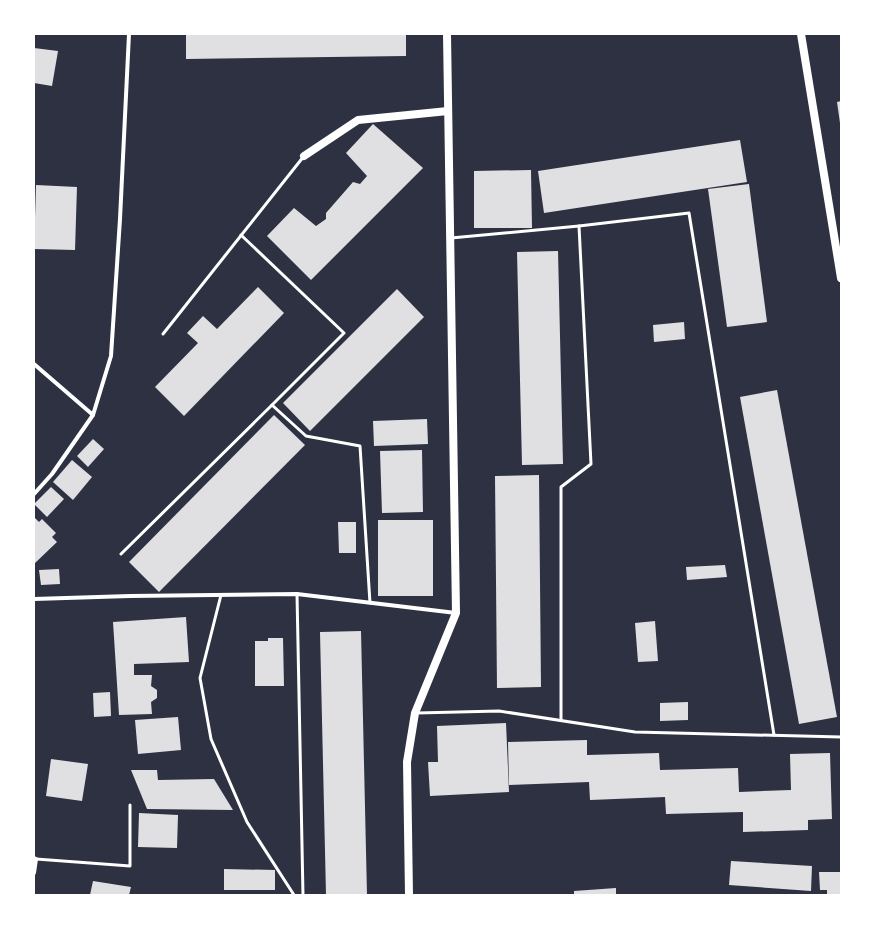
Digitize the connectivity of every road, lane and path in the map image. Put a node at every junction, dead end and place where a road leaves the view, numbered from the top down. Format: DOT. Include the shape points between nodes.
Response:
graph roads {
  1 [pos="128,34"];
  2 [pos="447,34"];
  3 [pos="801,34"];
  4 [pos="448,111"];
  5 [pos="304,156"];
  6 [pos="579,226"];
  7 [pos="241,236"];
  8 [pos="450,238"];
  9 [pos="841,278"];
  10 [pos="163,334"];
  11 [pos="34,364"];
  12 [pos="272,405"];
  13 [pos="93,414"];
  14 [pos="34,494"];
  15 [pos="121,554"];
  16 [pos="297,594"];
  17 [pos="221,595"];
  18 [pos="34,599"];
  19 [pos="370,603"];
  20 [pos="456,613"];
  21 [pos="416,713"];
  22 [pos="560,720"];
  23 [pos="774,735"];
  24 [pos="841,737"];
  25 [pos="130,805"];
  26 [pos="35,859"];
  27 [pos="34,873"];
  28 [pos="294,895"];
  29 [pos="303,895"];
  30 [pos="409,895"];
  1 -- 13 [label="street" via="111,356"];
  2 -- 4 [label="main road"];
  3 -- 9 [label="main road"];
  4 -- 5 [label="main road" via="358,120"];
  4 -- 8 [label="main road"];
  5 -- 7 [label="lane"];
  6 -- 8 [label="lane"];
  6 -- 22 [label="lane" via="591,464 560,487"];
  6 -- 23 [label="lane" via="689,212"];
  7 -- 10 [label="lane"];
  7 -- 12 [label="lane" via="344,333"];
  8 -- 20 [label="main road"];
  11 -- 13 [label="street"];
  12 -- 15 [label="lane"];
  12 -- 19 [label="lane" via="306,436 360,446"];
  13 -- 14 [label="street" via="52,474"];
  16 -- 17 [label="street"];
  16 -- 19 [label="street"];
  16 -- 29 [label="lane"];
  17 -- 18 [label="street"];
  17 -- 28 [label="lane" via="200,678 211,739 247,822"];
  19 -- 20 [label="street"];
  20 -- 21 [label="main road"];
  21 -- 22 [label="lane" via="499,711"];
  21 -- 30 [label="main road" via="407,762"];
  22 -- 23 [label="lane" via="635,732"];
  23 -- 24 [label="lane"];
  25 -- 26 [label="lane" via="130,866"];
  26 -- 27 [label="street"];
}
